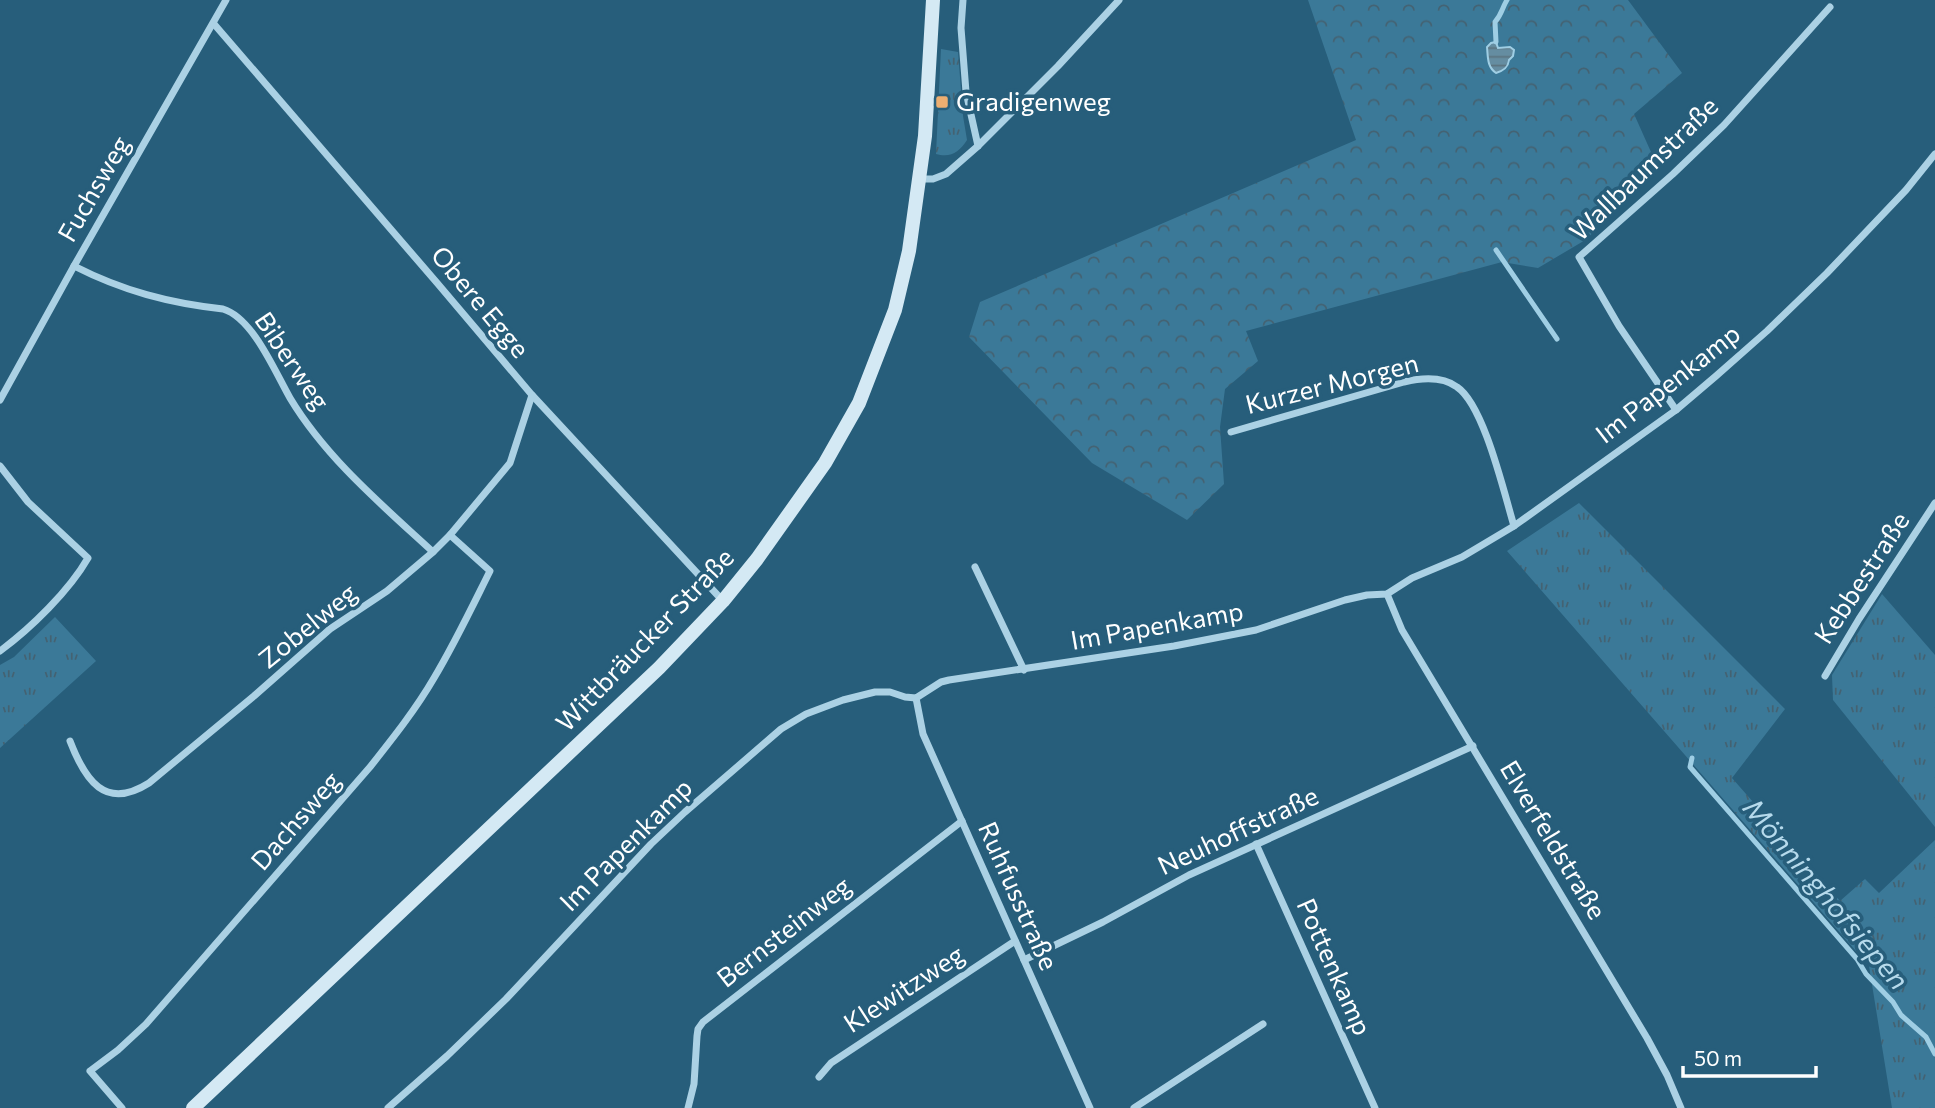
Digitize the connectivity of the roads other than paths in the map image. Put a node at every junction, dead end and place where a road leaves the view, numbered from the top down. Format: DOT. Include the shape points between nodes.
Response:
graph roads {
  1 [pos="226,0"];
  2 [pos="933,0"];
  3 [pos="963,0"];
  4 [pos="1119,0"];
  5 [pos="1830,7"];
  6 [pos="214,24"];
  7 [pos="978,146"];
  8 [pos="1935,154"];
  9 [pos="920,179"];
  10 [pos="74,266"];
  11 [pos="532,395"];
  12 [pos="0,400"];
  13 [pos="1676,411"];
  14 [pos="1231,432"];
  15 [pos="0,466"];
  16 [pos="1935,503"];
  17 [pos="1514,526"];
  18 [pos="450,535"];
  19 [pos="433,552"];
  20 [pos="975,567"];
  21 [pos="1387,594"];
  22 [pos="723,601"];
  23 [pos="0,650"];
  24 [pos="1024,670"];
  25 [pos="1825,676"];
  26 [pos="916,698"];
  27 [pos="70,741"];
  28 [pos="1473,746"];
  29 [pos="962,821"];
  30 [pos="1256,844"];
  31 [pos="1016,941"];
  32 [pos="1024,960"];
  33 [pos="1263,1024"];
  34 [pos="818,1077"];
  35 [pos="122,1108"];
  36 [pos="193,1108"];
  37 [pos="387,1108"];
  38 [pos="688,1108"];
  39 [pos="1090,1108"];
  40 [pos="1135,1108"];
  41 [pos="1374,1108"];
  42 [pos="1681,1108"];
  1 -- 6 [label="street, Fuchsweg"];
  2 -- 9 [label="main road, Wittbräucker Straße"];
  3 -- 7 [label="street" via="966,92"];
  4 -- 7 [label="street"];
  5 -- 13 [label="street, Wallbaumstraße" via="1724,125 1579,257"];
  6 -- 10 [label="street, Fuchsweg"];
  6 -- 11 [label="street, Obere Egge"];
  7 -- 9 [label="street" via="946,174"];
  8 -- 13 [label="street, Im Papenkamp" via="1798,302"];
  9 -- 22 [label="main road, Wittbräucker Straße" via="895,310 859,403 825,463"];
  10 -- 12 [label="street, Fuchsweg"];
  10 -- 19 [label="street, Biberweg" via="149,296 234,313 322,441 356,480"];
  11 -- 18 [label="street, Zobelweg" via="510,463"];
  11 -- 22 [label="street, Obere Egge"];
  13 -- 17 [label="street, Im Papenkamp"];
  14 -- 17 [label="street, Kurzer Morgen" via="1404,382 1446,381 1465,393 1476,410"];
  15 -- 23 [label="street" via="28,502 88,558 26,632"];
  16 -- 25 [label="street, Kebbestraße"];
  17 -- 21 [label="street, Im Papenkamp"];
  18 -- 19 [label="street, Zobelweg"];
  18 -- 35 [label="street, Dachsweg" via="489,571 433,680 370,767 146,1024 90,1071"];
  19 -- 27 [label="street, Zobelweg" via="387,591 330,629 138,790 120,795 96,784 82,770"];
  20 -- 24 [label="street"];
  21 -- 24 [label="street, Im Papenkamp" via="1345,600 1256,630"];
  21 -- 28 [label="street, Elverfeldstraße" via="1402,630"];
  22 -- 36 [label="main road, Wittbräucker Straße" via="649,677"];
  24 -- 26 [label="street, Im Papenkamp" via="941,682"];
  26 -- 29 [label="street, Ruhfusstraße" via="923,734"];
  26 -- 37 [label="street, Im Papenkamp" via="864,694 815,710 781,729 651,844 523,982"];
  28 -- 30 [label="street, Neuhoffstraße"];
  28 -- 42 [label="street, Elverfeldstraße" via="1647,1038"];
  29 -- 31 [label="street, Ruhfusstraße"];
  29 -- 38 [label="street, Bernsteinweg" via="703,1022 698,1029"];
  30 -- 32 [label="street, Neuhoffstraße"];
  30 -- 41 [label="street, Pottenkamp"];
  31 -- 32 [label="street, Ruhfusstraße"];
  31 -- 34 [label="street, Klewitzweg" via="831,1063"];
  32 -- 39 [label="street, Ruhfusstraße"];
  33 -- 40 [label="street"];
}
